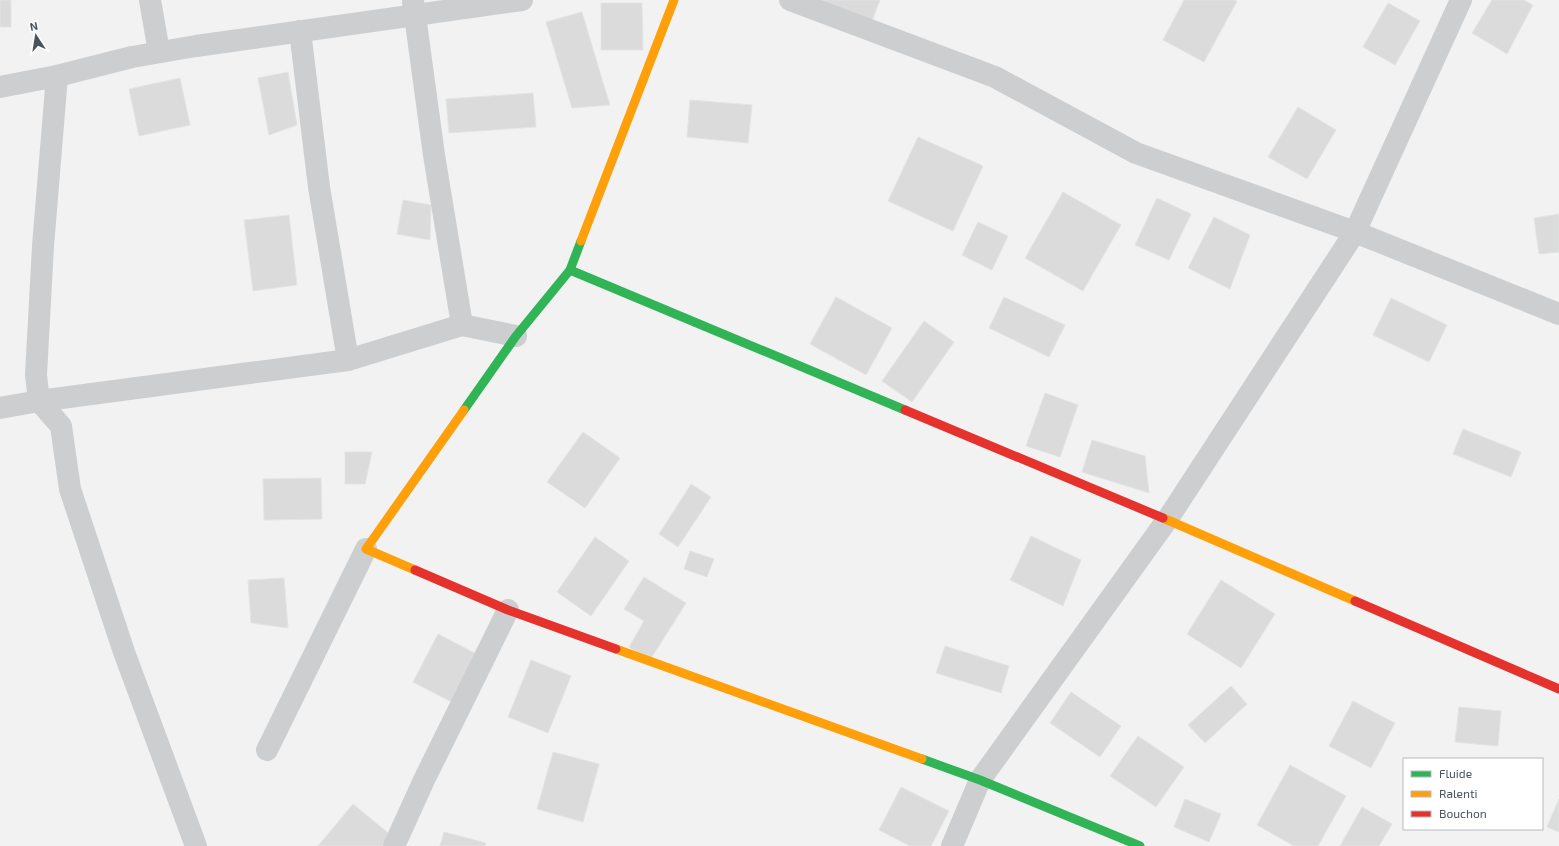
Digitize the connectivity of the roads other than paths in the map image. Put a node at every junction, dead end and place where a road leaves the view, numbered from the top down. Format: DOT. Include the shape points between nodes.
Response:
graph roads {
  1 [pos="150,0"];
  2 [pos="522,0"];
  3 [pos="674,0"];
  4 [pos="790,0"];
  5 [pos="1461,0"];
  6 [pos="414,8"];
  7 [pos="300,31"];
  8 [pos="159,52"];
  9 [pos="57,76"];
  10 [pos="0,87"];
  11 [pos="1356,232"];
  12 [pos="570,270"];
  13 [pos="1559,314"];
  14 [pos="462,325"];
  15 [pos="516,336"];
  16 [pos="348,360"];
  17 [pos="39,400"];
  18 [pos="0,408"];
  19 [pos="1167,520"];
  20 [pos="366,549"];
  21 [pos="508,610"];
  22 [pos="1559,689"];
  23 [pos="267,750"];
  24 [pos="980,780"];
  25 [pos="196,846"];
  26 [pos="394,846"];
  27 [pos="952,846"];
  28 [pos="1140,846"];
  1 -- 8 [label="street"];
  2 -- 6 [label="street"];
  3 -- 12 [label="street"];
  4 -- 11 [label="street" via="995,77 1136,153"];
  5 -- 11 [label="street"];
  6 -- 7 [label="street"];
  6 -- 14 [label="street" via="434,155"];
  7 -- 8 [label="street"];
  7 -- 16 [label="street" via="320,187"];
  8 -- 9 [label="street"];
  9 -- 10 [label="street"];
  9 -- 17 [label="street" via="36,368"];
  11 -- 13 [label="street"];
  11 -- 19 [label="street"];
  12 -- 15 [label="street"];
  12 -- 19 [label="street"];
  14 -- 15 [label="street"];
  14 -- 16 [label="street"];
  15 -- 20 [label="street"];
  16 -- 17 [label="street"];
  17 -- 18 [label="street"];
  17 -- 25 [label="street" via="61,426 70,489 124,652"];
  19 -- 22 [label="street"];
  19 -- 24 [label="street"];
  20 -- 21 [label="street"];
  20 -- 23 [label="street"];
  21 -- 24 [label="street"];
  21 -- 26 [label="street"];
  24 -- 27 [label="street"];
  24 -- 28 [label="street"];
}
